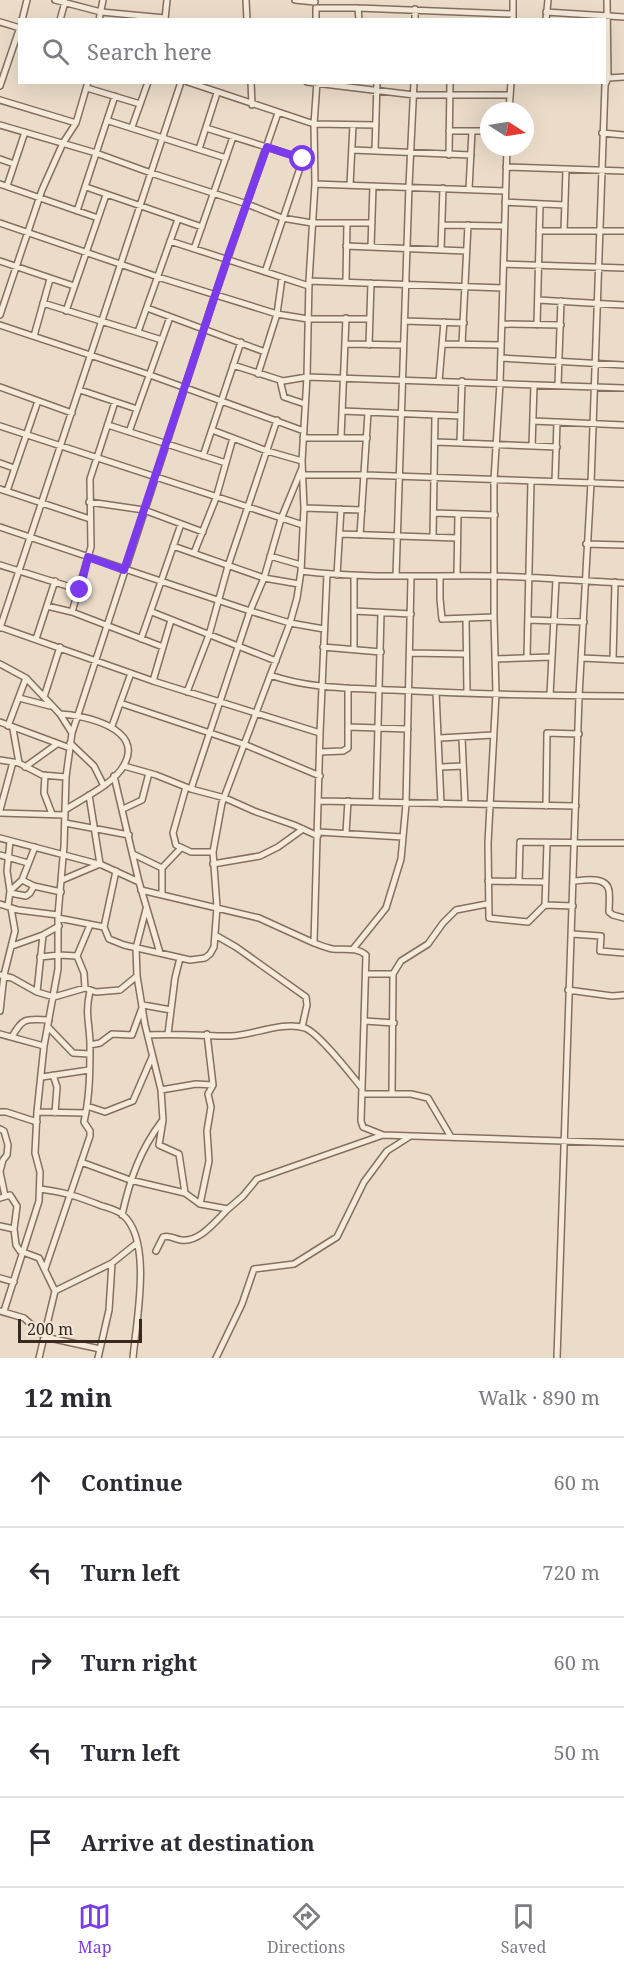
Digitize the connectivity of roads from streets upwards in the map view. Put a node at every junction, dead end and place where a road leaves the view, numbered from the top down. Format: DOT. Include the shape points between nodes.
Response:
graph roads {
  1 [pos="27,0"];
  2 [pos="55,0"];
  3 [pos="104,0"];
  4 [pos="167,0"];
  5 [pos="246,0"];
  6 [pos="295,0"];
  7 [pos="513,0"];
  8 [pos="548,0"];
  9 [pos="607,0"];
  10 [pos="65,1"];
  11 [pos="315,3"];
  12 [pos="358,8"];
  13 [pos="415,9"];
  14 [pos="101,12"];
  15 [pos="546,12"];
  16 [pos="478,16"];
  17 [pos="608,16"];
  18 [pos="624,16"];
  19 [pos="133,17"];
  20 [pos="513,17"];
  21 [pos="572,17"];
  22 [pos="22,18"];
  23 [pos="61,18"];
  24 [pos="100,18"];
  25 [pos="149,18"];
  26 [pos="165,18"];
  27 [pos="247,18"];
  28 [pos="316,18"];
  29 [pos="358,18"];
  30 [pos="415,18"];
  31 [pos="546,18"];
  32 [pos="0,22"];
  33 [pos="18,28"];
  34 [pos="18,31"];
  35 [pos="607,75"];
  36 [pos="624,77"];
  37 [pos="147,84"];
  38 [pos="180,84"];
  39 [pos="193,84"];
  40 [pos="251,84"];
  41 [pos="317,84"];
  42 [pos="377,84"];
  43 [pos="414,84"];
  44 [pos="450,84"];
  45 [pos="511,84"];
  46 [pos="605,84"];
  47 [pos="87,85"];
  48 [pos="0,86"];
  49 [pos="377,92"];
  50 [pos="218,93"];
  51 [pos="449,94"];
  52 [pos="414,95"];
  53 [pos="510,95"];
  54 [pos="116,96"];
  55 [pos="0,100"];
  56 [pos="510,102"];
  57 [pos="140,104"];
  58 [pos="252,105"];
  59 [pos="278,113"];
  60 [pos="109,121"];
  61 [pos="76,123"];
  62 [pos="314,124"];
  63 [pos="0,125"];
  64 [pos="353,125"];
  65 [pos="376,125"];
  66 [pos="132,127"];
  67 [pos="206,128"];
  68 [pos="449,131"];
  69 [pos="472,131"];
  70 [pos="480,131"];
  71 [pos="25,132"];
  72 [pos="602,134"];
  73 [pos="624,135"];
  74 [pos="233,137"];
  75 [pos="163,139"];
  76 [pos="63,143"];
  77 [pos="267,147"];
  78 [pos="199,149"];
  79 [pos="352,150"];
  80 [pos="375,151"];
  81 [pos="96,153"];
  82 [pos="411,153"];
  83 [pos="449,155"];
  84 [pos="471,155"];
  85 [pos="507,156"];
  86 [pos="226,158"];
  87 [pos="0,159"];
  88 [pos="303,159"];
  89 [pos="314,162"];
  90 [pos="14,164"];
  91 [pos="506,167"];
  92 [pos="566,170"];
  93 [pos="602,171"];
  94 [pos="624,171"];
  95 [pos="151,173"];
  96 [pos="0,184"];
  97 [pos="315,184"];
  98 [pos="350,185"];
  99 [pos="7,186"];
  100 [pos="373,186"];
  101 [pos="409,186"];
  102 [pos="86,187"];
  103 [pos="443,188"];
  104 [pos="469,189"];
  105 [pos="505,190"];
  106 [pos="214,193"];
  107 [pos="106,195"];
  108 [pos="39,198"];
  109 [pos="505,202"];
  110 [pos="247,204"];
  111 [pos="540,204"];
  112 [pos="565,205"];
  113 [pos="140,207"];
  114 [pos="77,211"];
  115 [pos="98,218"];
  116 [pos="282,218"];
  117 [pos="178,219"];
  118 [pos="372,222"];
  119 [pos="0,223"];
  120 [pos="312,223"];
  121 [pos="347,223"];
  122 [pos="442,225"];
  123 [pos="468,225"];
  124 [pos="504,226"];
  125 [pos="202,227"];
  126 [pos="539,231"];
  127 [pos="564,231"];
  128 [pos="600,231"];
  129 [pos="624,231"];
  130 [pos="28,233"];
  131 [pos="170,241"];
  132 [pos="346,246"];
  133 [pos="371,247"];
  134 [pos="194,249"];
  135 [pos="408,249"];
  136 [pos="441,250"];
  137 [pos="466,251"];
  138 [pos="86,253"];
  139 [pos="227,259"];
  140 [pos="0,261"];
  141 [pos="122,264"];
  142 [pos="504,264"];
  143 [pos="538,265"];
  144 [pos="16,266"];
  145 [pos="599,268"];
  146 [pos="624,268"];
  147 [pos="265,272"];
  148 [pos="158,277"];
  149 [pos="282,278"];
  150 [pos="50,279"];
  151 [pos="346,282"];
  152 [pos="309,283"];
  153 [pos="371,283"];
  154 [pos="406,285"];
  155 [pos="74,286"];
  156 [pos="466,287"];
  157 [pos="503,288"];
  158 [pos="215,295"];
  159 [pos="537,300"];
  160 [pos="561,301"];
  161 [pos="43,303"];
  162 [pos="597,304"];
  163 [pos="624,305"];
  164 [pos="147,308"];
  165 [pos="66,311"];
  166 [pos="278,314"];
  167 [pos="0,315"];
  168 [pos="170,317"];
  169 [pos="346,318"];
  170 [pos="308,319"];
  171 [pos="370,319"];
  172 [pos="103,321"];
  173 [pos="405,321"];
  174 [pos="444,322"];
  175 [pos="464,323"];
  176 [pos="502,324"];
  177 [pos="0,325"];
  178 [pos="537,325"];
  179 [pos="561,325"];
  180 [pos="204,330"];
  181 [pos="138,332"];
  182 [pos="34,336"];
  183 [pos="162,340"];
  184 [pos="241,342"];
  185 [pos="346,344"];
  186 [pos="443,344"];
  187 [pos="462,344"];
  188 [pos="369,345"];
  189 [pos="403,345"];
  190 [pos="501,345"];
  191 [pos="265,352"];
  192 [pos="92,355"];
  193 [pos="501,358"];
  194 [pos="559,362"];
  195 [pos="595,364"];
  196 [pos="233,365"];
  197 [pos="624,365"];
  198 [pos="258,374"];
  199 [pos="150,375"];
  200 [pos="307,377"];
  201 [pos="343,379"];
  202 [pos="280,380"];
  203 [pos="402,380"];
  204 [pos="440,381"];
  205 [pos="462,381"];
  206 [pos="500,383"];
  207 [pos="534,385"];
  208 [pos="558,385"];
  209 [pos="595,386"];
  210 [pos="0,387"];
  211 [pos="186,387"];
  212 [pos="624,388"];
  213 [pos="80,390"];
  214 [pos="221,400"];
  215 [pos="38,401"];
  216 [pos="115,402"];
  217 [pos="305,404"];
  218 [pos="137,409"];
  219 [pos="342,411"];
  220 [pos="72,413"];
  221 [pos="368,413"];
  222 [pos="402,415"];
  223 [pos="461,416"];
  224 [pos="435,417"];
  225 [pos="278,420"];
  226 [pos="533,421"];
  227 [pos="557,422"];
  228 [pos="593,423"];
  229 [pos="108,425"];
  230 [pos="624,425"];
  231 [pos="0,426"];
  232 [pos="212,430"];
  233 [pos="304,431"];
  234 [pos="129,432"];
  235 [pos="26,435"];
  236 [pos="341,437"];
  237 [pos="233,438"];
  238 [pos="303,438"];
  239 [pos="367,438"];
  240 [pos="436,442"];
  241 [pos="460,442"];
  242 [pos="166,445"];
  243 [pos="496,445"];
  244 [pos="61,446"];
  245 [pos="532,446"];
  246 [pos="556,447"];
  247 [pos="267,451"];
  248 [pos="203,456"];
  249 [pos="97,457"];
  250 [pos="0,463"];
  251 [pos="226,463"];
  252 [pos="302,464"];
  253 [pos="14,468"];
  254 [pos="303,475"];
  255 [pos="365,475"];
  256 [pos="400,476"];
  257 [pos="154,478"];
  258 [pos="435,478"];
  259 [pos="494,480"];
  260 [pos="531,481"];
  261 [pos="555,482"];
  262 [pos="591,483"];
  263 [pos="624,484"];
  264 [pos="3,490"];
  265 [pos="216,498"];
  266 [pos="89,502"];
  267 [pos="42,503"];
  268 [pos="304,508"];
  269 [pos="249,509"];
  270 [pos="144,510"];
  271 [pos="341,510"];
  272 [pos="362,510"];
  273 [pos="434,513"];
  274 [pos="458,514"];
  275 [pos="495,515"];
  276 [pos="90,519"];
  277 [pos="282,519"];
  278 [pos="181,524"];
  279 [pos="303,525"];
  280 [pos="0,527"];
  281 [pos="203,532"];
  282 [pos="340,534"];
  283 [pos="360,535"];
  284 [pos="398,536"];
  285 [pos="31,537"];
  286 [pos="433,537"];
  287 [pos="457,538"];
  288 [pos="586,544"];
  289 [pos="624,545"];
  290 [pos="173,546"];
  291 [pos="194,553"];
  292 [pos="270,556"];
  293 [pos="88,557"];
  294 [pos="0,565"];
  295 [pos="228,566"];
  296 [pos="301,568"];
  297 [pos="20,570"];
  298 [pos="124,570"];
  299 [pos="327,574"];
  300 [pos="337,575"];
  301 [pos="354,575"];
  302 [pos="396,576"];
  303 [pos="457,576"];
  304 [pos="495,576"];
  305 [pos="411,577"];
  306 [pos="440,577"];
  307 [pos="264,578"];
  308 [pos="529,578"];
  309 [pos="556,580"];
  310 [pos="55,581"];
  311 [pos="161,581"];
  312 [pos="585,581"];
  313 [pos="615,582"];
  314 [pos="624,583"];
  315 [pos="299,584"];
  316 [pos="80,590"];
  317 [pos="219,600"];
  318 [pos="47,606"];
  319 [pos="250,611"];
  320 [pos="72,612"];
  321 [pos="152,612"];
  322 [pos="354,612"];
  323 [pos="381,613"];
  324 [pos="411,614"];
  325 [pos="494,617"];
  326 [pos="465,618"];
  327 [pos="171,620"];
  328 [pos="529,620"];
  329 [pos="553,621"];
  330 [pos="584,622"];
  331 [pos="290,623"];
  332 [pos="107,626"];
  333 [pos="0,628"];
  334 [pos="324,629"];
  335 [pos="209,635"];
  336 [pos="36,639"];
  337 [pos="141,639"];
  338 [pos="239,646"];
  339 [pos="60,647"];
  340 [pos="163,647"];
  341 [pos="323,647"];
  342 [pos="354,649"];
  343 [pos="381,652"];
  344 [pos="410,652"];
  345 [pos="466,654"];
  346 [pos="527,657"];
  347 [pos="551,657"];
  348 [pos="582,658"];
  349 [pos="495,659"];
  350 [pos="613,659"];
  351 [pos="95,660"];
  352 [pos="624,660"];
  353 [pos="276,661"];
  354 [pos="0,663"];
  355 [pos="131,673"];
  356 [pos="270,675"];
  357 [pos="26,678"];
  358 [pos="153,681"];
  359 [pos="323,687"];
  360 [pos="348,688"];
  361 [pos="378,689"];
  362 [pos="409,691"];
  363 [pos="187,692"];
  364 [pos="436,692"];
  365 [pos="467,693"];
  366 [pos="496,694"];
  367 [pos="550,695"];
  368 [pos="579,696"];
  369 [pos="624,696"];
  370 [pos="44,697"];
  371 [pos="19,698"];
  372 [pos="221,702"];
  373 [pos="120,703"];
  374 [pos="51,706"];
  375 [pos="258,712"];
  376 [pos="60,714"];
  377 [pos="77,715"];
  378 [pos="0,722"];
  379 [pos="112,726"];
  380 [pos="11,727"];
  381 [pos="349,727"];
  382 [pos="377,728"];
  383 [pos="408,729"];
  384 [pos="72,733"];
  385 [pos="320,733"];
  386 [pos="209,734"];
  387 [pos="579,734"];
  388 [pos="493,735"];
  389 [pos="440,738"];
  390 [pos="462,738"];
  391 [pos="57,744"];
  392 [pos="70,745"];
  393 [pos="246,745"];
  394 [pos="320,752"];
  395 [pos="0,760"];
  396 [pos="16,763"];
  397 [pos="124,766"];
  398 [pos="441,766"];
  399 [pos="463,766"];
  400 [pos="25,767"];
  401 [pos="149,773"];
  402 [pos="45,775"];
  403 [pos="114,776"];
  404 [pos="320,776"];
  405 [pos="66,777"];
  406 [pos="104,786"];
  407 [pos="188,788"];
  408 [pos="89,795"];
  409 [pos="225,798"];
  410 [pos="319,801"];
  411 [pos="348,801"];
  412 [pos="376,802"];
  413 [pos="406,804"];
  414 [pos="441,804"];
  415 [pos="465,804"];
  416 [pos="489,805"];
  417 [pos="546,806"];
  418 [pos="576,806"];
  419 [pos="123,810"];
  420 [pos="0,811"];
  421 [pos="64,812"];
  422 [pos="52,814"];
  423 [pos="65,823"];
  424 [pos="94,829"];
  425 [pos="303,829"];
  426 [pos="346,833"];
  427 [pos="318,834"];
  428 [pos="129,835"];
  429 [pos="403,837"];
  430 [pos="0,838"];
  431 [pos="10,841"];
  432 [pos="547,843"];
  433 [pos="574,843"];
  434 [pos="624,843"];
  435 [pos="35,847"];
  436 [pos="180,849"];
  437 [pos="213,852"];
  438 [pos="133,854"];
  439 [pos="0,855"];
  440 [pos="64,856"];
  441 [pos="8,857"];
  442 [pos="28,863"];
  443 [pos="100,864"];
  444 [pos="213,864"];
  445 [pos="162,868"];
  446 [pos="116,871"];
  447 [pos="22,880"];
  448 [pos="62,880"];
  449 [pos="574,880"];
  450 [pos="488,881"];
  451 [pos="519,881"];
  452 [pos="139,882"];
  453 [pos="546,882"];
  454 [pos="34,886"];
  455 [pos="141,890"];
  456 [pos="10,892"];
  457 [pos="61,892"];
  458 [pos="162,894"];
  459 [pos="0,904"];
  460 [pos="487,904"];
  461 [pos="545,905"];
  462 [pos="573,906"];
  463 [pos="10,907"];
  464 [pos="217,907"];
  465 [pos="146,909"];
  466 [pos="58,916"];
  467 [pos="624,918"];
  468 [pos="90,925"];
  469 [pos="58,926"];
  470 [pos="104,927"];
  471 [pos="572,934"];
  472 [pos="44,935"];
  473 [pos="215,935"];
  474 [pos="314,944"];
  475 [pos="12,946"];
  476 [pos="136,948"];
  477 [pos="353,950"];
  478 [pos="160,953"];
  479 [pos="624,953"];
  480 [pos="59,955"];
  481 [pos="77,956"];
  482 [pos="40,957"];
  483 [pos="180,958"];
  484 [pos="366,974"];
  485 [pos="393,974"];
  486 [pos="2,975"];
  487 [pos="137,976"];
  488 [pos="88,990"];
  489 [pos="568,990"];
  490 [pos="37,992"];
  491 [pos="624,995"];
  492 [pos="54,997"];
  493 [pos="143,1005"];
  494 [pos="171,1010"];
  495 [pos="0,1011"];
  496 [pos="50,1020"];
  497 [pos="365,1021"];
  498 [pos="393,1023"];
  499 [pos="48,1027"];
  500 [pos="302,1027"];
  501 [pos="0,1034"];
  502 [pos="168,1034"];
  503 [pos="207,1034"];
  504 [pos="148,1035"];
  505 [pos="12,1037"];
  506 [pos="90,1045"];
  507 [pos="44,1046"];
  508 [pos="89,1054"];
  509 [pos="153,1056"];
  510 [pos="89,1070"];
  511 [pos="53,1075"];
  512 [pos="42,1077"];
  513 [pos="213,1085"];
  514 [pos="161,1090"];
  515 [pos="362,1091"];
  516 [pos="392,1094"];
  517 [pos="87,1106"];
  518 [pos="0,1112"];
  519 [pos="37,1112"];
  520 [pos="55,1113"];
  521 [pos="86,1113"];
  522 [pos="164,1120"];
  523 [pos="37,1122"];
  524 [pos="0,1129"];
  525 [pos="383,1136"];
  526 [pos="410,1136"];
  527 [pos="451,1137"];
  528 [pos="564,1141"];
  529 [pos="624,1143"];
  530 [pos="1,1160"];
  531 [pos="81,1162"];
  532 [pos="0,1171"];
  533 [pos="130,1180"];
  534 [pos="40,1189"];
  535 [pos="70,1193"];
  536 [pos="185,1193"];
  537 [pos="2,1197"];
  538 [pos="200,1204"];
  539 [pos="228,1209"];
  540 [pos="122,1215"];
  541 [pos="0,1226"];
  542 [pos="14,1229"];
  543 [pos="137,1243"];
  544 [pos="22,1251"];
  545 [pos="156,1251"];
  546 [pos="112,1263"];
  547 [pos="45,1269"];
  548 [pos="0,1278"];
  549 [pos="14,1282"];
  550 [pos="56,1291"];
  551 [pos="2,1311"];
  552 [pos="45,1337"];
  553 [pos="100,1349"];
  554 [pos="39,1358"];
  555 [pos="98,1358"];
  556 [pos="134,1358"];
  557 [pos="216,1358"];
  558 [pos="556,1358"];
  1 -- 22 [label="street"];
  2 -- 10 [label="street"];
  3 -- 14 [label="street"];
  4 -- 26 [label="street"];
  5 -- 27 [label="street"];
  6 -- 11 [label="street"];
  7 -- 20 [label="street"];
  8 -- 15 [label="street"];
  9 -- 17 [label="street"];
  10 -- 14 [label="street"];
  10 -- 23 [label="street"];
  11 -- 12 [label="street"];
  11 -- 28 [label="street"];
  12 -- 13 [label="street"];
  12 -- 29 [label="street"];
  13 -- 16 [label="street"];
  13 -- 30 [label="street"];
  14 -- 19 [label="street"];
  14 -- 24 [label="street"];
  15 -- 21 [label="street"];
  15 -- 31 [label="street"];
  16 -- 20 [label="street"];
  17 -- 18 [label="street"];
  17 -- 21 [label="street"];
  17 -- 35 [label="street"];
  19 -- 25 [label="street"];
  32 -- 33 [label="street"];
  34 -- 48 [label="street"];
  35 -- 36 [label="street"];
  37 -- 57 [label="street"];
  38 -- 75 [label="street"];
  39 -- 50 [label="street"];
  40 -- 58 [label="street"];
  41 -- 49 [label="street"];
  41 -- 62 [label="street"];
  42 -- 49 [label="street"];
  43 -- 52 [label="street"];
  44 -- 51 [label="street"];
  45 -- 53 [label="street"];
  46 -- 72 [label="street"];
  47 -- 54 [label="street"];
  47 -- 61 [label="street"];
  49 -- 52 [label="street"];
  49 -- 65 [label="street"];
  50 -- 58 [label="street"];
  50 -- 67 [label="street"];
  51 -- 52 [label="street"];
  51 -- 53 [label="street"];
  51 -- 68 [label="street"];
  52 -- 82 [label="street"];
  53 -- 56 [label="street"];
  54 -- 57 [label="street"];
  54 -- 60 [label="street"];
  55 -- 61 [label="street"];
  57 -- 66 [label="street"];
  58 -- 59 [label="street"];
  59 -- 62 [label="street"];
  59 -- 77 [label="street"];
  60 -- 66 [label="street"];
  60 -- 81 [label="street"];
  61 -- 76 [label="street"];
  62 -- 64 [label="street"];
  62 -- 89 [label="street"];
  63 -- 71 [label="street"];
  64 -- 65 [label="street"];
  64 -- 79 [label="street"];
  65 -- 80 [label="street"];
  66 -- 75 [label="street"];
  67 -- 74 [label="street"];
  67 -- 78 [label="street"];
  68 -- 69 [label="street"];
  68 -- 83 [label="street"];
  69 -- 70 [label="street"];
  69 -- 84 [label="street"];
  71 -- 76 [label="street"];
  71 -- 90 [label="street"];
  72 -- 73 [label="street"];
  72 -- 93 [label="street"];
  74 -- 77 [label="street"];
  74 -- 86 [label="street"];
  75 -- 78 [label="street"];
  75 -- 95 [label="street"];
  76 -- 81 [label="street"];
  76 -- 108 [label="street"];
  77 -- 88 [label="street"];
  77 -- 110 [label="street"];
  78 -- 86 [label="street"];
  79 -- 80 [label="street"];
  79 -- 98 [label="street"];
  80 -- 82 [label="street"];
  81 -- 95 [label="street"];
  81 -- 102 [label="street"];
  82 -- 83 [label="street"];
  82 -- 101 [label="street"];
  83 -- 84 [label="street"];
  84 -- 104 [label="street"];
  85 -- 91 [label="street"];
  86 -- 106 [label="street"];
  87 -- 90 [label="street"];
  88 -- 89 [label="street"];
  88 -- 116 [label="street"];
  89 -- 97 [label="street"];
  90 -- 99 [label="street"];
  91 -- 92 [label="street"];
  91 -- 105 [label="street"];
  92 -- 93 [label="street"];
  92 -- 112 [label="street"];
  93 -- 94 [label="street"];
  93 -- 128 [label="street"];
  95 -- 106 [label="street"];
  95 -- 113 [label="street"];
  96 -- 99 [label="street"];
  97 -- 98 [label="street"];
  97 -- 120 [label="street"];
  98 -- 100 [label="street"];
  99 -- 108 [label="street"];
  100 -- 101 [label="street"];
  100 -- 118 [label="street"];
  101 -- 103 [label="street"];
  101 -- 135 [label="street"];
  102 -- 107 [label="street"];
  102 -- 114 [label="street"];
  103 -- 104 [label="street"];
  103 -- 122 [label="street"];
  104 -- 105 [label="street"];
  105 -- 109 [label="street"];
  106 -- 110 [label="street"];
  106 -- 125 [label="street"];
  107 -- 113 [label="street"];
  107 -- 115 [label="street"];
  108 -- 114 [label="street"];
  108 -- 130 [label="street"];
  109 -- 111 [label="street"];
  109 -- 124 [label="street"];
  110 -- 116 [label="street"];
  110 -- 139 [label="street"];
  111 -- 112 [label="street"];
  111 -- 126 [label="street"];
  112 -- 127 [label="street"];
  113 -- 117 [label="street"];
  113 -- 141 [label="street"];
  114 -- 115 [label="street"];
  115 -- 138 [label="street"];
  116 -- 120 [label="street"];
  116 -- 147 [label="street"];
  117 -- 125 [label="street"];
  117 -- 131 [label="street"];
  118 -- 121 [label="street"];
  118 -- 133 [label="street"];
  119 -- 130 [label="street"];
  120 -- 121 [label="street"];
  120 -- 152 [label="street"];
  121 -- 132 [label="street"];
  122 -- 123 [label="street"];
  122 -- 136 [label="street"];
  123 -- 124 [label="street"];
  123 -- 137 [label="street"];
  124 -- 142 [label="street"];
  125 -- 134 [label="street"];
  126 -- 127 [label="street"];
  126 -- 143 [label="street"];
  127 -- 128 [label="street"];
  128 -- 129 [label="street"];
  128 -- 145 [label="street"];
  130 -- 138 [label="street"];
  130 -- 144 [label="street"];
  131 -- 134 [label="street"];
  131 -- 148 [label="street"];
  132 -- 133 [label="street"];
  132 -- 151 [label="street"];
  133 -- 135 [label="street"];
  134 -- 139 [label="street"];
  135 -- 136 [label="street"];
  135 -- 154 [label="street"];
  136 -- 137 [label="street"];
  137 -- 156 [label="street"];
  138 -- 141 [label="street"];
  138 -- 155 [label="street"];
  139 -- 147 [label="street"];
  139 -- 158 [label="street"];
  140 -- 144 [label="street"];
  141 -- 148 [label="street"];
  141 -- 172 [label="street"];
  142 -- 143 [label="street"];
  142 -- 157 [label="street"];
  143 -- 145 [label="street"];
  143 -- 159 [label="street"];
  144 -- 150 [label="street"];
  144 -- 167 [label="street"];
  145 -- 146 [label="street"];
  145 -- 162 [label="street"];
  147 -- 149 [label="street"];
  148 -- 158 [label="street"];
  148 -- 164 [label="street"];
  149 -- 152 [label="street"];
  149 -- 166 [label="street"];
  150 -- 155 [label="street"];
  150 -- 161 [label="street"];
  151 -- 152 [label="street"];
  151 -- 153 [label="street"];
  152 -- 170 [label="street"];
  153 -- 154 [label="street"];
  153 -- 171 [label="street"];
  154 -- 156 [label="street"];
  154 -- 173 [label="street"];
  155 -- 165 [label="street"];
  156 -- 157 [label="street"];
  156 -- 175 [label="street"];
  157 -- 176 [label="street"];
  158 -- 166 [label="street"];
  158 -- 180 [label="street"];
  159 -- 160 [label="street"];
  159 -- 178 [label="street"];
  160 -- 162 [label="street"];
  160 -- 179 [label="street"];
  161 -- 165 [label="street"];
  161 -- 182 [label="street"];
  162 -- 163 [label="street"];
  162 -- 195 [label="street"];
  164 -- 168 [label="street"];
  164 -- 181 [label="street"];
  165 -- 172 [label="street"];
  166 -- 170 [label="street"];
  166 -- 191 [label="street"];
  168 -- 180 [label="street"];
  168 -- 183 [label="street"];
  169 -- 170 [label="street"];
  169 -- 171 [label="street"];
  169 -- 185 [label="street"];
  170 -- 200 [label="street"];
  171 -- 188 [label="street"];
  172 -- 181 [label="street"];
  172 -- 192 [label="street"];
  173 -- 174 [label="street"];
  173 -- 189 [label="street"];
  174 -- 175 [label="street"];
  174 -- 186 [label="street"];
  175 -- 187 [label="street"];
  176 -- 178 [label="street"];
  176 -- 190 [label="street"];
  177 -- 182 [label="street"];
  178 -- 179 [label="street"];
  179 -- 194 [label="street"];
  180 -- 184 [label="street"];
  180 -- 211 [label="street"];
  181 -- 183 [label="street"];
  182 -- 192 [label="street"];
  183 -- 199 [label="street"];
  184 -- 191 [label="street"];
  184 -- 196 [label="street"];
  185 -- 188 [label="street"];
  185 -- 201 [label="street"];
  186 -- 187 [label="street"];
  186 -- 204 [label="street"];
  187 -- 190 [label="street"];
  188 -- 189 [label="street"];
  189 -- 203 [label="street"];
  190 -- 193 [label="street"];
  191 -- 198 [label="street"];
  192 -- 199 [label="street"];
  192 -- 213 [label="street"];
  193 -- 194 [label="street"];
  193 -- 206 [label="street"];
  194 -- 195 [label="street"];
  194 -- 208 [label="street"];
  195 -- 197 [label="street"];
  195 -- 209 [label="street"];
  196 -- 198 [label="street"];
  196 -- 214 [label="street"];
  198 -- 202 [label="street"];
  199 -- 211 [label="street"];
  199 -- 218 [label="street"];
  200 -- 201 [label="street"];
  200 -- 202 [label="street"];
  200 -- 217 [label="street"];
  201 -- 203 [label="street"];
  201 -- 219 [label="street"];
  202 -- 217 [label="street" via="284,397"];
  203 -- 204 [label="street"];
  203 -- 222 [label="street"];
  204 -- 205 [label="street"];
  205 -- 206 [label="street"];
  205 -- 223 [label="street"];
  206 -- 207 [label="street"];
  206 -- 243 [label="street"];
  207 -- 208 [label="street"];
  207 -- 226 [label="street"];
  208 -- 209 [label="street"];
  209 -- 212 [label="street"];
  209 -- 228 [label="street"];
  210 -- 215 [label="street"];
  211 -- 214 [label="street"];
  211 -- 242 [label="street"];
  213 -- 216 [label="street"];
  213 -- 220 [label="street"];
  214 -- 225 [label="street"];
  214 -- 232 [label="street"];
  215 -- 220 [label="street"];
  215 -- 235 [label="street"];
  216 -- 218 [label="street"];
  216 -- 229 [label="street"];
  217 -- 233 [label="street"];
  218 -- 234 [label="street"];
  219 -- 221 [label="street"];
  219 -- 236 [label="street"];
  220 -- 244 [label="street"];
  221 -- 222 [label="street"];
  221 -- 239 [label="street"];
  222 -- 224 [label="street"];
  222 -- 256 [label="street"];
  223 -- 224 [label="street"];
  223 -- 241 [label="street"];
  224 -- 240 [label="street"];
  225 -- 233 [label="street"];
  225 -- 247 [label="street"];
  226 -- 227 [label="street"];
  226 -- 245 [label="street"];
  227 -- 228 [label="street"];
  227 -- 246 [label="street"];
  228 -- 230 [label="street"];
  228 -- 262 [label="street"];
  229 -- 234 [label="street"];
  229 -- 249 [label="street"];
  231 -- 235 [label="street"];
  232 -- 237 [label="street"];
  232 -- 248 [label="street"];
  233 -- 238 [label="street"];
  234 -- 242 [label="street"];
  235 -- 244 [label="street"];
  235 -- 253 [label="street"];
  236 -- 238 [label="street"];
  236 -- 239 [label="street"];
  237 -- 247 [label="street"];
  237 -- 251 [label="street"];
  238 -- 252 [label="street"];
  239 -- 255 [label="street"];
  240 -- 241 [label="street"];
  240 -- 258 [label="street"];
  241 -- 243 [label="street"];
  242 -- 248 [label="street"];
  242 -- 257 [label="street"];
  243 -- 245 [label="street"];
  243 -- 259 [label="street"];
  244 -- 249 [label="street"];
  244 -- 267 [label="street"];
  245 -- 246 [label="street"];
  246 -- 261 [label="street"];
  247 -- 252 [label="street"];
  247 -- 269 [label="street"];
  248 -- 251 [label="street"];
  249 -- 257 [label="street"];
  249 -- 266 [label="street" via="90,479"];
  250 -- 253 [label="street"];
  251 -- 265 [label="street"];
  252 -- 254 [label="street"];
  252 -- 277 [label="street"];
  253 -- 264 [label="street"];
  254 -- 255 [label="street"];
  254 -- 268 [label="street"];
  255 -- 256 [label="street"];
  255 -- 272 [label="street"];
  256 -- 258 [label="street"];
  256 -- 284 [label="street"];
  257 -- 265 [label="street"];
  257 -- 270 [label="street"];
  258 -- 259 [label="street"];
  258 -- 273 [label="street"];
  259 -- 260 [label="street"];
  259 -- 275 [label="street"];
  260 -- 261 [label="street"];
  260 -- 308 [label="street"];
  261 -- 262 [label="street"];
  262 -- 263 [label="street"];
  262 -- 288 [label="street"];
  264 -- 267 [label="street"];
  265 -- 269 [label="street"];
  265 -- 281 [label="street"];
  266 -- 270 [label="street"];
  266 -- 276 [label="street"];
  267 -- 276 [label="street"];
  267 -- 285 [label="street"];
  268 -- 271 [label="street"];
  268 -- 279 [label="street"];
  269 -- 277 [label="street"];
  269 -- 295 [label="street"];
  270 -- 278 [label="street"];
  270 -- 298 [label="street"];
  271 -- 272 [label="street"];
  271 -- 282 [label="street"];
  272 -- 283 [label="street"];
  273 -- 274 [label="street"];
  273 -- 286 [label="street"];
  274 -- 275 [label="street"];
  274 -- 287 [label="street"];
  275 -- 304 [label="street"];
  276 -- 293 [label="street"];
  277 -- 279 [label="street"];
  277 -- 292 [label="street"];
  278 -- 281 [label="street"];
  278 -- 290 [label="street"];
  279 -- 296 [label="street"];
  280 -- 285 [label="street"];
  281 -- 291 [label="street"];
  282 -- 283 [label="street"];
  282 -- 300 [label="street"];
  283 -- 284 [label="street"];
  284 -- 286 [label="street"];
  284 -- 302 [label="street"];
  285 -- 293 [label="street"];
  285 -- 297 [label="street"];
  286 -- 287 [label="street"];
  287 -- 303 [label="street"];
  288 -- 289 [label="street"];
  288 -- 312 [label="street"];
  290 -- 291 [label="street"];
  290 -- 311 [label="street"];
  291 -- 295 [label="street"];
  292 -- 296 [label="street"];
  292 -- 307 [label="street"];
  293 -- 298 [label="street"];
  293 -- 316 [label="street"];
  294 -- 297 [label="street"];
  295 -- 307 [label="street"];
  295 -- 317 [label="street"];
  296 -- 299 [label="street"];
  296 -- 315 [label="street"];
  297 -- 310 [label="street"];
  297 -- 333 [label="street"];
  298 -- 311 [label="street"];
  298 -- 332 [label="street"];
  299 -- 300 [label="street"];
  299 -- 334 [label="street"];
  300 -- 301 [label="street"];
  301 -- 302 [label="street"];
  301 -- 322 [label="street"];
  302 -- 305 [label="street"];
  303 -- 304 [label="street"];
  303 -- 306 [label="street"];
  304 -- 308 [label="street"];
  304 -- 325 [label="street"];
  305 -- 306 [label="street"];
  305 -- 324 [label="street"];
  306 -- 326 [label="street" via="441,617"];
  307 -- 315 [label="street"];
  307 -- 319 [label="street"];
  308 -- 309 [label="street"];
  308 -- 328 [label="street"];
  309 -- 312 [label="street"];
  309 -- 329 [label="street"];
  310 -- 316 [label="street"];
  310 -- 318 [label="street"];
  311 -- 317 [label="street"];
  311 -- 321 [label="street"];
  312 -- 313 [label="street"];
  312 -- 330 [label="street"];
  313 -- 314 [label="street"];
  313 -- 350 [label="street"];
  315 -- 331 [label="street"];
  316 -- 320 [label="street"];
  317 -- 319 [label="street"];
  317 -- 335 [label="street"];
  318 -- 320 [label="street"];
  318 -- 336 [label="street"];
  319 -- 331 [label="street"];
  319 -- 338 [label="street"];
  320 -- 332 [label="street"];
  321 -- 327 [label="street"];
  321 -- 337 [label="street"];
  322 -- 323 [label="street"];
  322 -- 342 [label="street"];
  323 -- 324 [label="street"];
  323 -- 343 [label="street"];
  324 -- 344 [label="street"];
  325 -- 326 [label="street"];
  325 -- 349 [label="street"];
  326 -- 345 [label="street"];
  327 -- 335 [label="street"];
  327 -- 340 [label="street"];
  328 -- 329 [label="street"];
  328 -- 346 [label="street"];
  329 -- 330 [label="street"];
  329 -- 347 [label="street"];
  330 -- 348 [label="street"];
  331 -- 334 [label="street"];
  331 -- 353 [label="street"];
  332 -- 337 [label="street"];
  332 -- 351 [label="street"];
  333 -- 336 [label="street"];
  334 -- 341 [label="street"];
  335 -- 338 [label="street"];
  335 -- 363 [label="street"];
  336 -- 339 [label="street"];
  337 -- 340 [label="street"];
  338 -- 353 [label="street"];
  338 -- 372 [label="street"];
  339 -- 351 [label="street"];
  339 -- 370 [label="street"];
  340 -- 358 [label="street"];
  341 -- 342 [label="street"];
  341 -- 359 [label="street"];
  342 -- 343 [label="street"];
  343 -- 361 [label="street"];
  344 -- 345 [label="street"];
  344 -- 362 [label="street"];
  345 -- 365 [label="street"];
  346 -- 347 [label="street"];
  346 -- 349 [label="street"];
  347 -- 367 [label="street"];
  348 -- 350 [label="street"];
  348 -- 368 [label="street"];
  349 -- 366 [label="street"];
  350 -- 352 [label="street"];
  351 -- 355 [label="street"];
  351 -- 377 [label="street"];
  353 -- 356 [label="street"];
  354 -- 357 [label="street"];
  355 -- 358 [label="street"];
  355 -- 373 [label="street"];
  356 -- 359 [label="street"];
  356 -- 375 [label="street"];
  357 -- 370 [label="street"];
  357 -- 371 [label="street"];
  358 -- 363 [label="street"];
  359 -- 360 [label="street"];
  359 -- 385 [label="street"];
  360 -- 361 [label="street"];
  360 -- 381 [label="street"];
  361 -- 362 [label="street"];
  361 -- 382 [label="street"];
  362 -- 364 [label="street"];
  362 -- 383 [label="street"];
  363 -- 372 [label="street"];
  364 -- 365 [label="street"];
  364 -- 389 [label="street"];
  365 -- 366 [label="street"];
  366 -- 367 [label="street"];
  366 -- 388 [label="street"];
  367 -- 368 [label="street"];
  368 -- 369 [label="street"];
  368 -- 387 [label="street"];
  370 -- 374 [label="street"];
  371 -- 374 [label="street"];
  371 -- 380 [label="street"];
  372 -- 375 [label="street"];
  372 -- 386 [label="street"];
  373 -- 379 [label="street"];
  373 -- 386 [label="street"];
  374 -- 376 [label="street"];
  375 -- 385 [label="street"];
  375 -- 393 [label="street"];
  376 -- 377 [label="street"];
  376 -- 384 [label="street"];
  377 -- 379 [label="street"];
  377 -- 384 [label="street"];
  378 -- 380 [label="street"];
  379 -- 397 [label="street" via="127,745"];
  380 -- 391 [label="street"];
  380 -- 396 [label="street"];
  381 -- 382 [label="street"];
  381 -- 394 [label="street" via="346,750"];
  382 -- 383 [label="street"];
  382 -- 412 [label="street"];
  383 -- 413 [label="street"];
  384 -- 392 [label="street"];
  385 -- 394 [label="street"];
  386 -- 393 [label="street"];
  386 -- 407 [label="street"];
  387 -- 417 [label="street" via="547,733"];
  387 -- 418 [label="street"];
  388 -- 390 [label="street"];
  388 -- 416 [label="street"];
  389 -- 390 [label="street"];
  389 -- 398 [label="street"];
  390 -- 399 [label="street"];
  391 -- 392 [label="street"];
  391 -- 400 [label="street"];
  392 -- 405 [label="street"];
  392 -- 406 [label="street" via="93,766"];
  393 -- 404 [label="street"];
  393 -- 409 [label="street"];
  394 -- 404 [label="street"];
  395 -- 396 [label="street"];
  396 -- 400 [label="street"];
  396 -- 420 [label="street"];
  397 -- 401 [label="street"];
  397 -- 403 [label="street"];
  398 -- 399 [label="street"];
  398 -- 414 [label="street"];
  399 -- 415 [label="street"];
  400 -- 402 [label="street"];
  401 -- 407 [label="street"];
  401 -- 419 [label="street" via="142,800"];
  402 -- 405 [label="street"];
  402 -- 422 [label="street" via="44,793"];
  403 -- 406 [label="street"];
  403 -- 419 [label="street"];
  404 -- 410 [label="street"];
  405 -- 421 [label="street"];
  406 -- 408 [label="street"];
  407 -- 409 [label="street"];
  407 -- 436 [label="street" via="173,833"];
  408 -- 421 [label="street"];
  408 -- 424 [label="street"];
  409 -- 425 [label="street"];
  409 -- 437 [label="street"];
  410 -- 411 [label="street"];
  410 -- 427 [label="street"];
  411 -- 412 [label="street"];
  411 -- 426 [label="street"];
  412 -- 413 [label="street"];
  413 -- 414 [label="street"];
  413 -- 429 [label="street"];
  414 -- 415 [label="street"];
  415 -- 416 [label="street"];
  416 -- 417 [label="street"];
  416 -- 450 [label="street"];
  417 -- 418 [label="street"];
  418 -- 433 [label="street"];
  419 -- 428 [label="street"];
  420 -- 422 [label="street"];
  421 -- 422 [label="street"];
  421 -- 423 [label="street"];
  423 -- 424 [label="street"];
  423 -- 440 [label="street"];
  424 -- 428 [label="street"];
  424 -- 443 [label="street"];
  425 -- 427 [label="street"];
  425 -- 444 [label="street" via="260,856"];
  426 -- 427 [label="street"];
  426 -- 429 [label="street"];
  427 -- 474 [label="street"];
  428 -- 438 [label="street"];
  429 -- 477 [label="street" via="386,908"];
  430 -- 431 [label="street"];
  431 -- 435 [label="street"];
  431 -- 441 [label="street"];
  432 -- 433 [label="street"];
  432 -- 451 [label="street" via="520,842"];
  432 -- 453 [label="street"];
  433 -- 434 [label="street"];
  433 -- 449 [label="street"];
  435 -- 440 [label="street"];
  435 -- 442 [label="street"];
  436 -- 437 [label="street"];
  436 -- 445 [label="street"];
  437 -- 444 [label="street"];
  438 -- 445 [label="street"];
  438 -- 452 [label="street"];
  439 -- 441 [label="street"];
  440 -- 443 [label="street"];
  440 -- 448 [label="street"];
  441 -- 442 [label="street"];
  441 -- 456 [label="street"];
  442 -- 447 [label="street"];
  443 -- 446 [label="street"];
  443 -- 448 [label="street"];
  444 -- 464 [label="street"];
  445 -- 458 [label="street"];
  446 -- 452 [label="street"];
  446 -- 470 [label="street"];
  447 -- 454 [label="street"];
  447 -- 456 [label="street"];
  448 -- 457 [label="street"];
  449 -- 462 [label="street"];
  449 -- 467 [label="street" via="600,880 609,889 609,912"];
  450 -- 451 [label="street"];
  450 -- 460 [label="street"];
  451 -- 453 [label="street"];
  452 -- 455 [label="street"];
  453 -- 461 [label="street"];
  454 -- 456 [label="street" via="26,896"];
  454 -- 457 [label="street"];
  455 -- 458 [label="street"];
  455 -- 465 [label="street"];
  456 -- 463 [label="street"];
  457 -- 466 [label="street"];
  458 -- 464 [label="street"];
  459 -- 463 [label="street"];
  460 -- 461 [label="street" via="490,919 528,921"];
  460 -- 485 [label="street" via="456,910 428,944 401,961"];
  461 -- 462 [label="street"];
  462 -- 471 [label="street"];
  463 -- 466 [label="street"];
  463 -- 475 [label="street" via="15,927"];
  464 -- 473 [label="street"];
  464 -- 474 [label="street" via="259,918"];
  465 -- 476 [label="street"];
  465 -- 478 [label="street"];
  466 -- 468 [label="street"];
  466 -- 469 [label="street"];
  468 -- 470 [label="street"];
  468 -- 481 [label="street"];
  469 -- 472 [label="street"];
  469 -- 480 [label="street"];
  470 -- 476 [label="street" via="109,939"];
  471 -- 479 [label="street" via="601,936 600,951"];
  471 -- 489 [label="street"];
  472 -- 475 [label="street"];
  472 -- 482 [label="street"];
  473 -- 483 [label="street" via="214,947 205,958"];
  473 -- 500 [label="street" via="306,997"];
  474 -- 477 [label="street"];
  475 -- 486 [label="street"];
  476 -- 478 [label="street"];
  476 -- 487 [label="street"];
  477 -- 484 [label="street" via="366,955"];
  478 -- 483 [label="street"];
  480 -- 481 [label="street"];
  480 -- 482 [label="street"];
  480 -- 492 [label="street"];
  481 -- 488 [label="street"];
  482 -- 490 [label="street"];
  483 -- 494 [label="street"];
  484 -- 485 [label="street"];
  484 -- 497 [label="street"];
  485 -- 498 [label="street"];
  486 -- 490 [label="street"];
  486 -- 495 [label="street"];
  487 -- 488 [label="street" via="120,990"];
  487 -- 493 [label="street"];
  488 -- 492 [label="street"];
  488 -- 506 [label="street"];
  489 -- 491 [label="street"];
  489 -- 528 [label="street"];
  490 -- 492 [label="street"];
  492 -- 496 [label="street"];
  493 -- 494 [label="street"];
  493 -- 504 [label="street"];
  493 -- 506 [label="street" via="132,1035 112,1034"];
  494 -- 502 [label="street"];
  496 -- 499 [label="street"];
  496 -- 505 [label="street" via="26,1020"];
  497 -- 498 [label="street"];
  497 -- 515 [label="street"];
  498 -- 516 [label="street"];
  499 -- 507 [label="street"];
  499 -- 508 [label="street" via="73,1053"];
  500 -- 503 [label="street" via="233,1036"];
  500 -- 515 [label="street" via="320,1040"];
  501 -- 505 [label="street"];
  502 -- 503 [label="street"];
  502 -- 504 [label="street"];
  503 -- 513 [label="street"];
  504 -- 509 [label="street"];
  505 -- 507 [label="street"];
  506 -- 508 [label="street"];
  507 -- 512 [label="street"];
  508 -- 510 [label="street"];
  509 -- 514 [label="street"];
  509 -- 517 [label="street" via="133,1101 105,1112"];
  510 -- 511 [label="street"];
  510 -- 517 [label="street"];
  511 -- 512 [label="street"];
  511 -- 520 [label="street" via="57,1087"];
  512 -- 519 [label="street"];
  513 -- 514 [label="street"];
  513 -- 538 [label="street" via="208,1094 209,1161"];
  514 -- 522 [label="street"];
  515 -- 516 [label="street"];
  515 -- 525 [label="street" via="363,1127"];
  516 -- 527 [label="street" via="428,1098"];
  517 -- 521 [label="street"];
  518 -- 523 [label="street"];
  519 -- 520 [label="street"];
  519 -- 523 [label="street"];
  520 -- 521 [label="street"];
  521 -- 531 [label="street" via="84,1124 90,1136"];
  522 -- 533 [label="street" via="150,1137"];
  522 -- 536 [label="street" via="159,1145 179,1154"];
  523 -- 534 [label="street" via="35,1153"];
  524 -- 530 [label="street" via="8,1144 7,1155"];
  525 -- 526 [label="street"];
  525 -- 539 [label="street" via="257,1179"];
  526 -- 527 [label="street"];
  526 -- 557 [label="street" via="387,1151 364,1182 337,1238 294,1264 254,1269"];
  527 -- 528 [label="street"];
  528 -- 529 [label="street"];
  528 -- 558 [label="street"];
  530 -- 532 [label="street"];
  531 -- 533 [label="street"];
  531 -- 535 [label="street"];
  532 -- 537 [label="street"];
  533 -- 536 [label="street"];
  533 -- 540 [label="street"];
  534 -- 535 [label="street"];
  534 -- 544 [label="street"];
  535 -- 540 [label="street"];
  535 -- 547 [label="street"];
  536 -- 538 [label="street"];
  537 -- 542 [label="street" via="10,1195 16,1206"];
  538 -- 539 [label="street"];
  539 -- 545 [label="street" via="194,1239 163,1237"];
  540 -- 543 [label="street"];
  541 -- 542 [label="street"];
  542 -- 544 [label="street" via="16,1245"];
  543 -- 546 [label="street"];
  543 -- 556 [label="street" via="141,1276"];
  544 -- 547 [label="street" via="37,1256"];
  544 -- 549 [label="street"];
  546 -- 550 [label="street"];
  546 -- 553 [label="street" via="109,1310"];
  547 -- 550 [label="street"];
  548 -- 549 [label="street"];
  549 -- 551 [label="street"];
  550 -- 552 [label="street"];
  551 -- 552 [label="street" via="24,1318"];
  552 -- 553 [label="street"];
  552 -- 554 [label="street"];
  553 -- 555 [label="street"];
}
